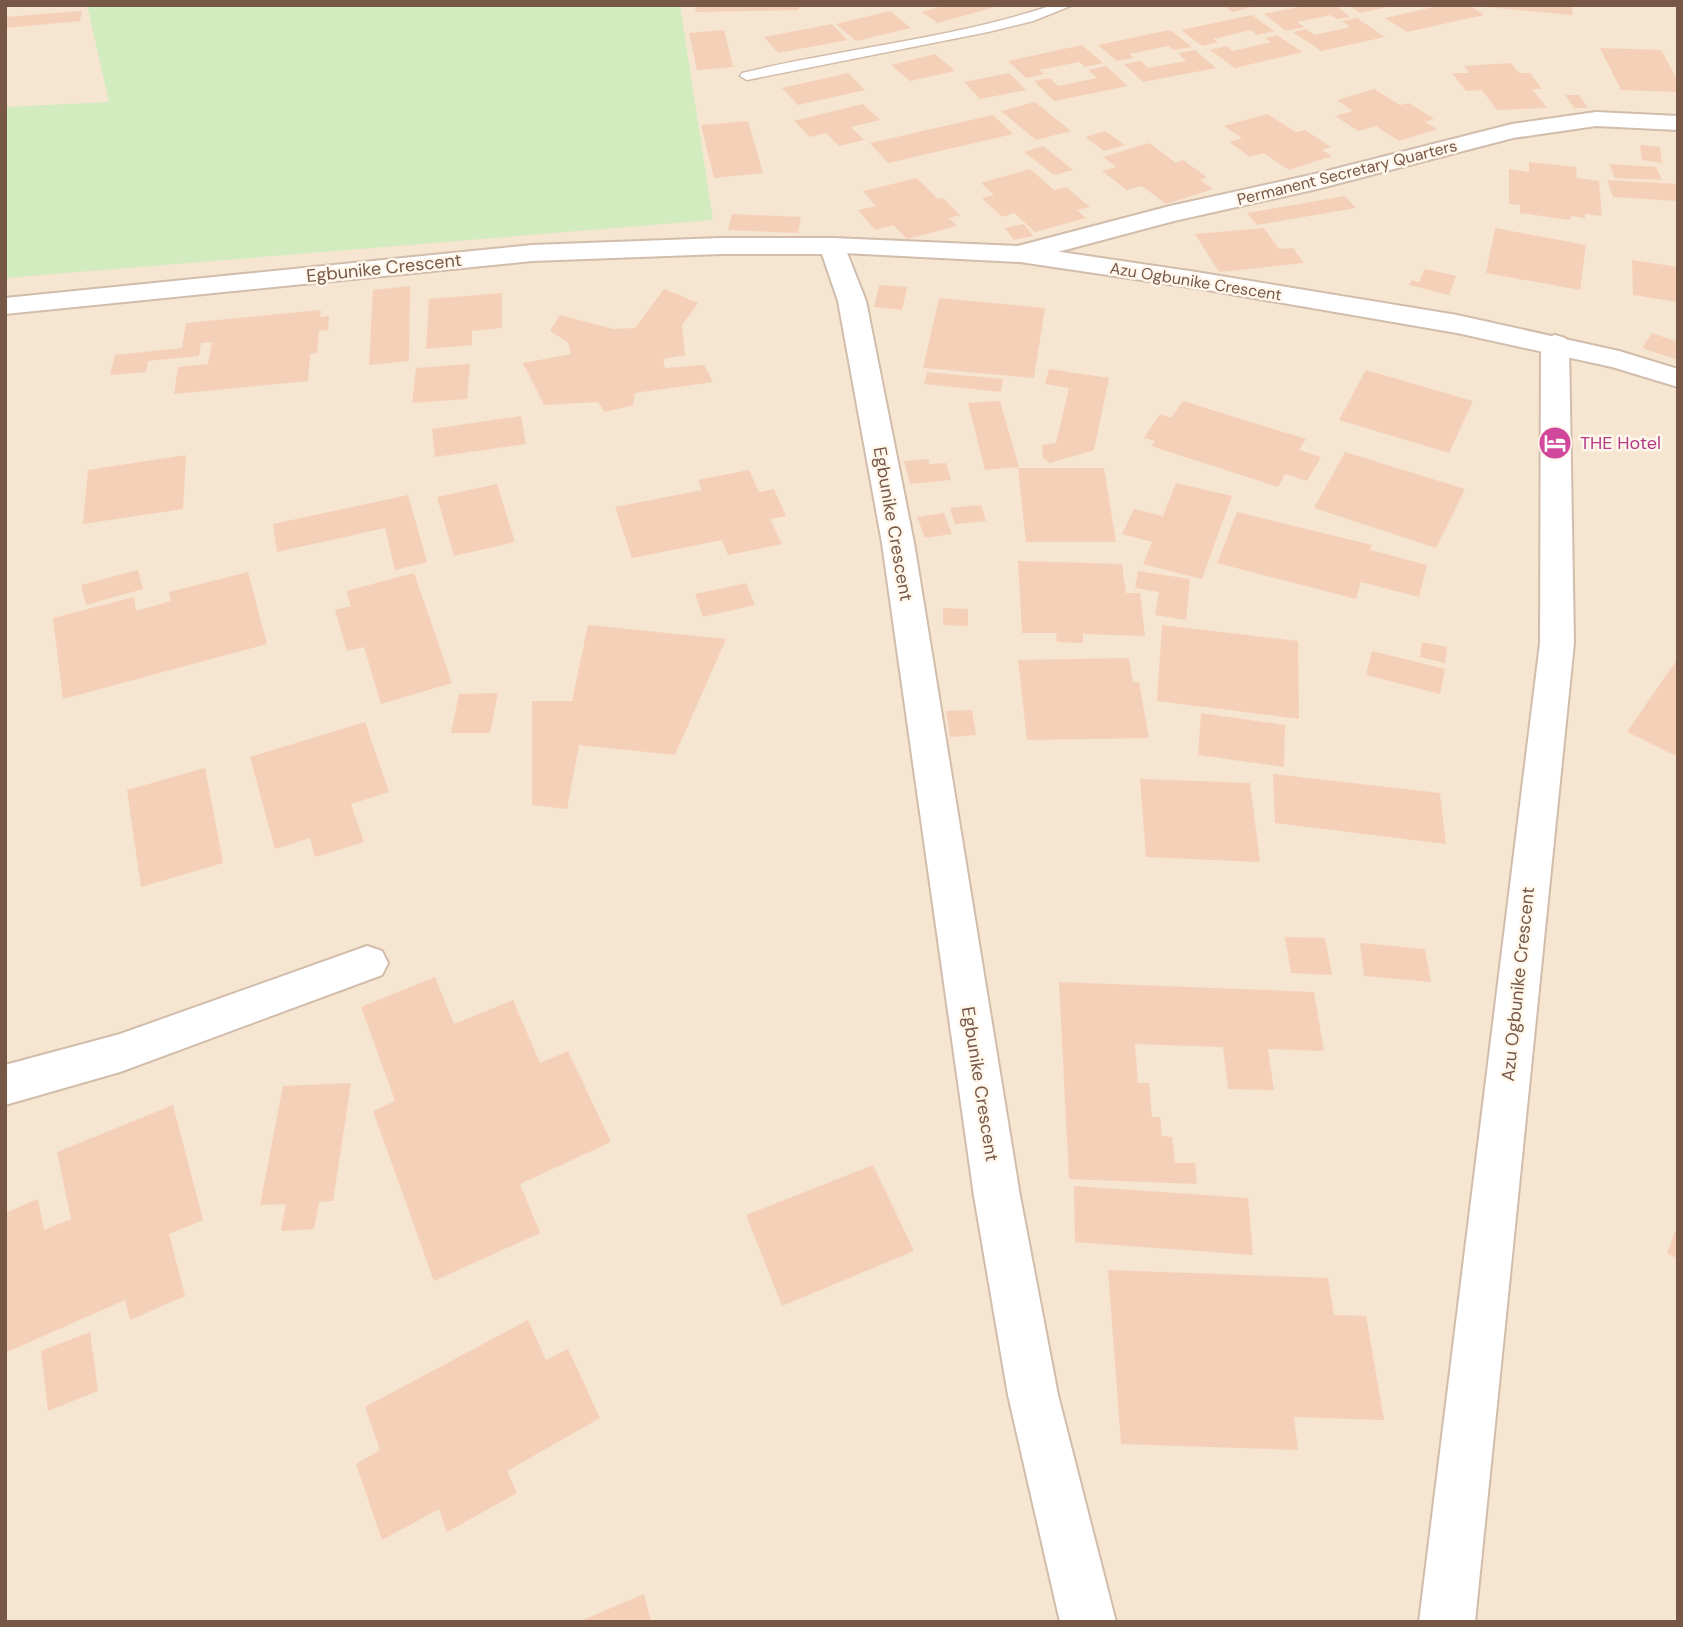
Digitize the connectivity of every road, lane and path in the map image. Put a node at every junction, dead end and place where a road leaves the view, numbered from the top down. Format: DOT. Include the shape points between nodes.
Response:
graph roads {
  1 [pos="1067,5"];
  2 [pos="747,76"];
  3 [pos="1678,123"];
  4 [pos="833,246"];
  5 [pos="1020,254"];
  6 [pos="5,306"];
  7 [pos="1555,344"];
  8 [pos="1678,378"];
  9 [pos="367,963"];
  10 [pos="5,1085"];
  11 [pos="1088,1622"];
  12 [pos="1447,1622"];
  1 -- 2 [label="lane" via="954,37"];
  3 -- 5 [label="street, Permanent Secretary Quarters" via="1596,119 1512,131"];
  4 -- 5 [label="street, Azu Ogbunike Crescent"];
  4 -- 6 [label="street, Egbunike Crescent" via="532,253"];
  4 -- 11 [label="street, Egbunike Crescent" via="852,301 898,543 997,1196 1033,1395"];
  5 -- 7 [label="street, Azu Ogbunike Crescent" via="1375,310"];
  7 -- 8 [label="street, Azu Ogbunike Crescent"];
  7 -- 12 [label="street, Azu Ogbunike Crescent" via="1557,643"];
  9 -- 10 [label="street" via="120,1054"];
}
